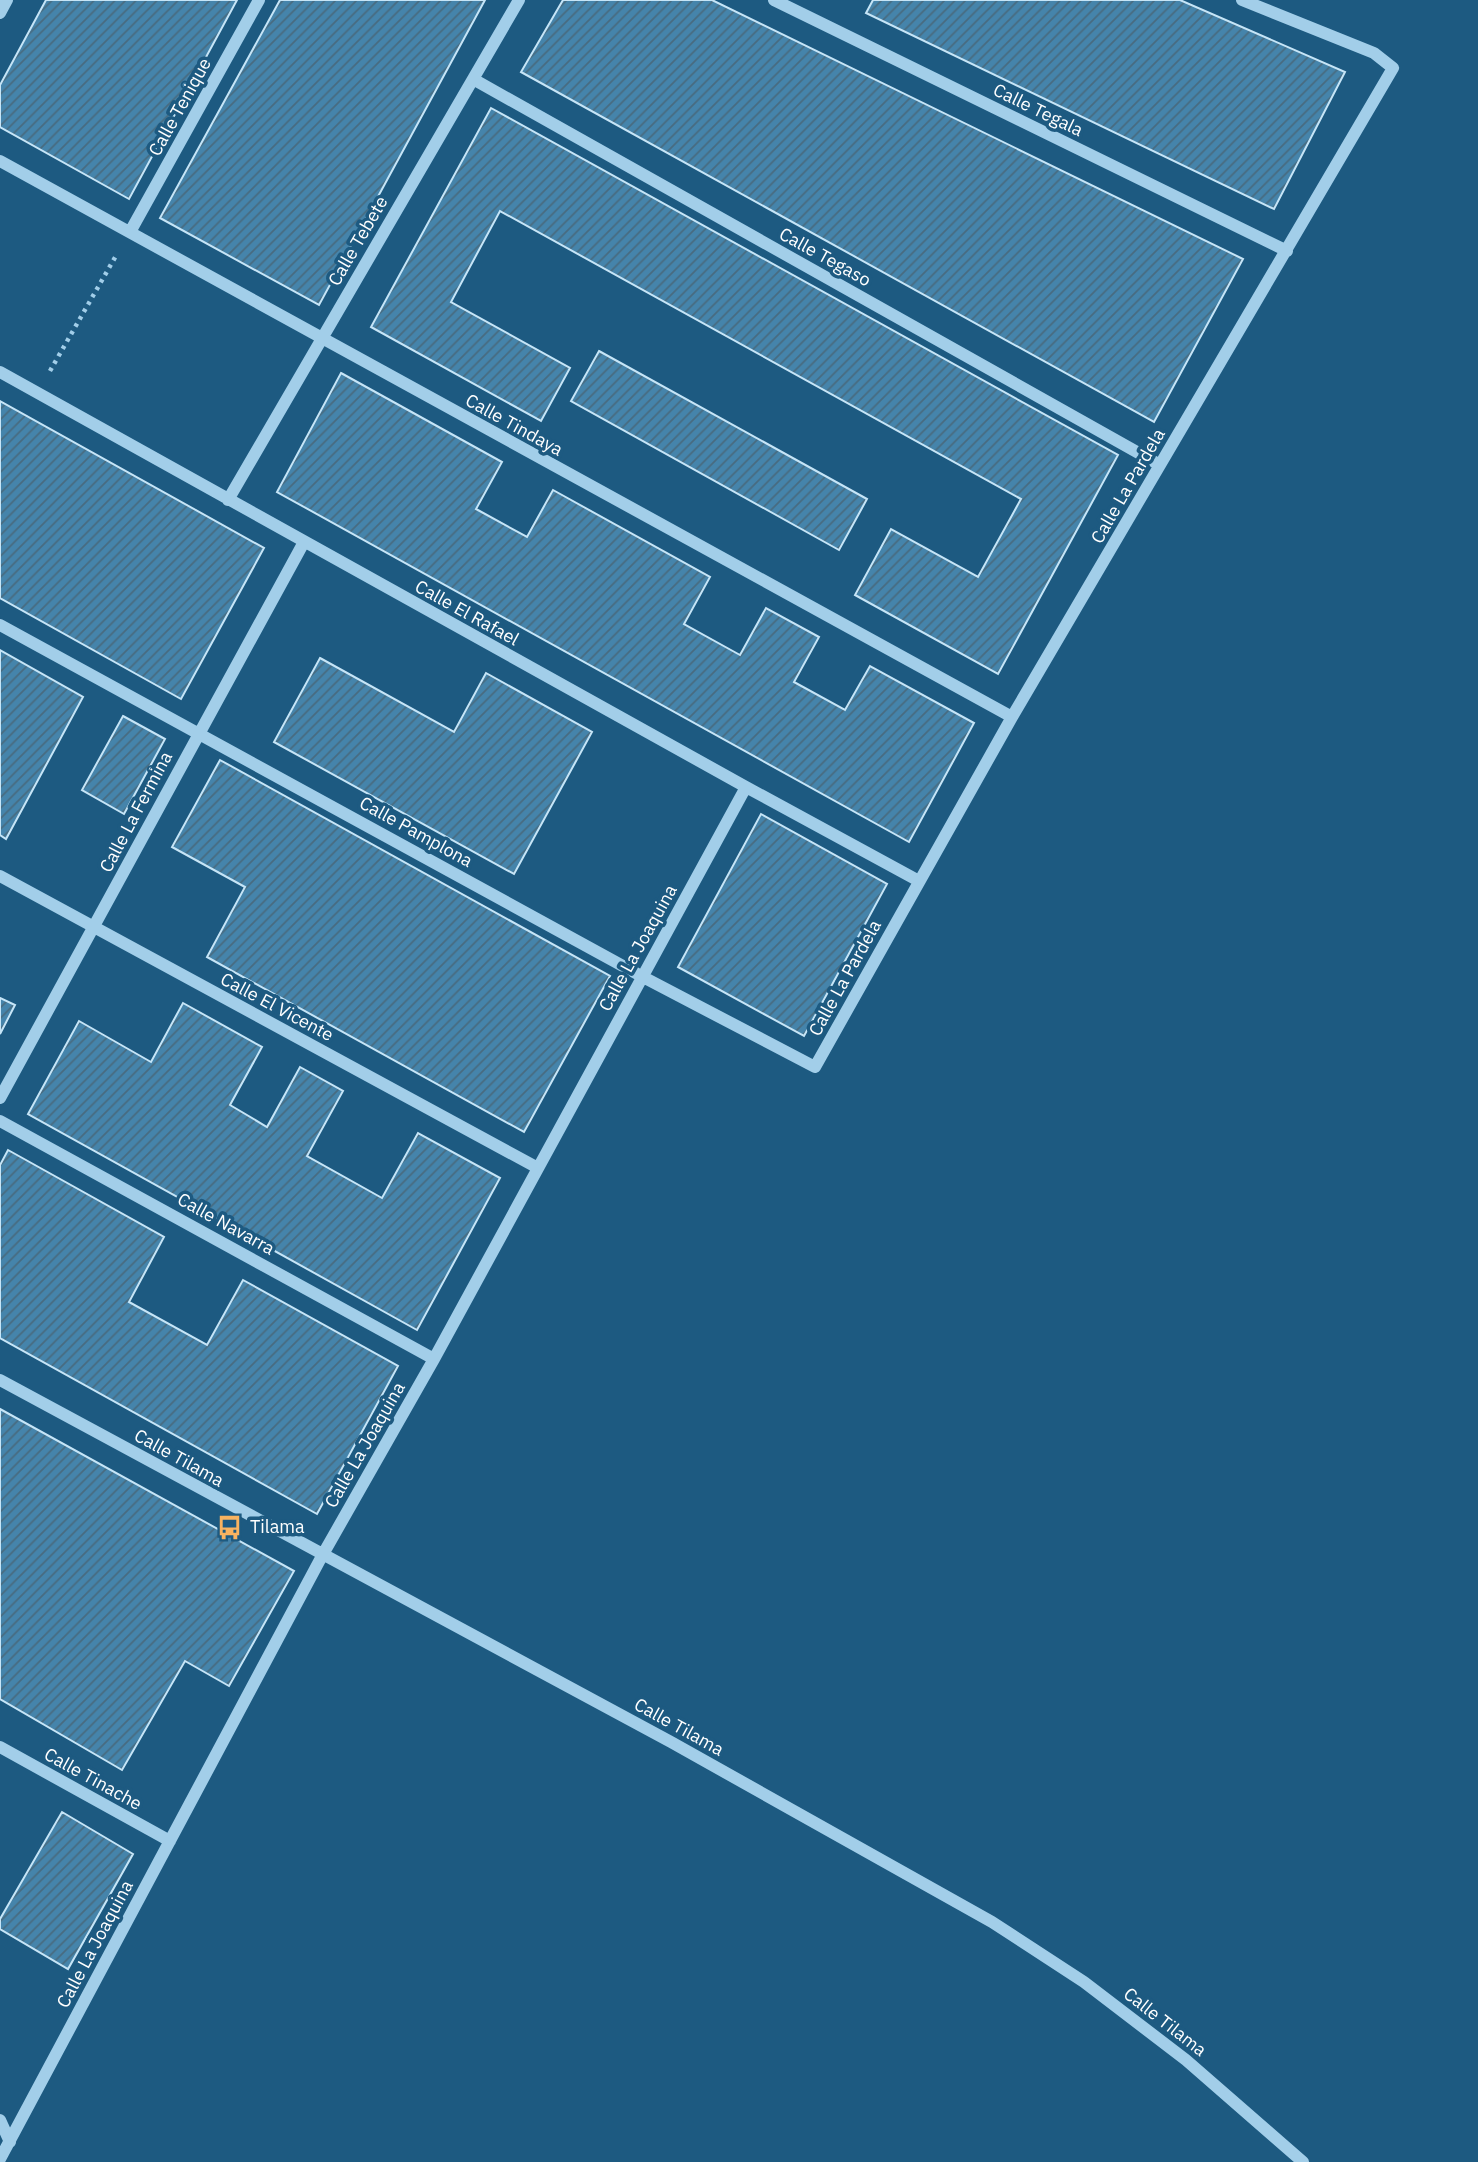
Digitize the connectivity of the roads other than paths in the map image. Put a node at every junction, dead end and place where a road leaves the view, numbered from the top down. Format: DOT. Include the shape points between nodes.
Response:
graph roads {
  1 [pos="7,0"];
  2 [pos="259,0"];
  3 [pos="519,0"];
  4 [pos="774,0"];
  5 [pos="1242,0"];
  6 [pos="0,13"];
  7 [pos="473,79"];
  8 [pos="0,161"];
  9 [pos="130,232"];
  10 [pos="1287,251"];
  11 [pos="320,339"];
  12 [pos="0,372"];
  13 [pos="1160,465"];
  14 [pos="228,500"];
  15 [pos="304,542"];
  16 [pos="0,625"];
  17 [pos="1012,717"];
  18 [pos="198,732"];
  19 [pos="746,788"];
  20 [pos="0,876"];
  21 [pos="919,881"];
  22 [pos="94,928"];
  23 [pos="643,976"];
  24 [pos="815,1067"];
  25 [pos="0,1098"];
  26 [pos="0,1121"];
  27 [pos="538,1168"];
  28 [pos="434,1359"];
  29 [pos="0,1381"];
  30 [pos="322,1556"];
  31 [pos="0,1747"];
  32 [pos="170,1841"];
  33 [pos="0,2120"];
  34 [pos="10,2142"];
  35 [pos="0,2159"];
  36 [pos="1303,2162"];
  1 -- 6 [label="street"];
  2 -- 9 [label="street, Calle Tenique"];
  3 -- 7 [label="street, Calle Tebete"];
  4 -- 10 [label="street, Calle Tegala"];
  5 -- 10 [label="street, Calle La Pardela" via="1374,53 1392,68"];
  7 -- 11 [label="street, Calle Tebete"];
  7 -- 13 [label="street, Calle Tegaso"];
  8 -- 9 [label="street, Calle Tindaya"];
  9 -- 11 [label="street, Calle Tindaya"];
  10 -- 13 [label="street, Calle La Pardela"];
  11 -- 14 [label="street, Calle Tebete"];
  11 -- 17 [label="street, Calle Tindaya"];
  12 -- 14 [label="street, Calle El Rafael"];
  13 -- 17 [label="street, Calle La Pardela"];
  14 -- 15 [label="street, Calle El Rafael"];
  15 -- 18 [label="street, Calle La Fermina"];
  15 -- 19 [label="street, Calle El Rafael"];
  16 -- 18 [label="street, Calle Pamplona"];
  17 -- 21 [label="street, Calle La Pardela"];
  18 -- 22 [label="street, Calle La Fermina"];
  18 -- 23 [label="street, Calle Pamplona"];
  19 -- 21 [label="street, Calle El Rafael"];
  19 -- 23 [label="street, Calle La Joaquina"];
  20 -- 22 [label="street, Calle El Vicente"];
  21 -- 24 [label="street, Calle La Pardela"];
  22 -- 25 [label="street, Calle La Fermina"];
  22 -- 27 [label="street, Calle El Vicente"];
  23 -- 24 [label="street, Calle Pamplona"];
  23 -- 27 [label="street, Calle La Joaquina"];
  26 -- 28 [label="street, Calle Navarra"];
  27 -- 28 [label="street, Calle La Joaquina"];
  28 -- 30 [label="street, Calle La Joaquina"];
  29 -- 30 [label="street, Calle Tilama"];
  30 -- 32 [label="street, Calle La Joaquina"];
  30 -- 36 [label="street, Calle Tilama" via="671,1742 992,1922 1084,1982 1186,2060"];
  31 -- 32 [label="street, Calle Tinache"];
  32 -- 34 [label="street, Calle La Joaquina"];
  33 -- 34 [label="street"];
  34 -- 35 [label="street, Calle La Joaquina"];
}
